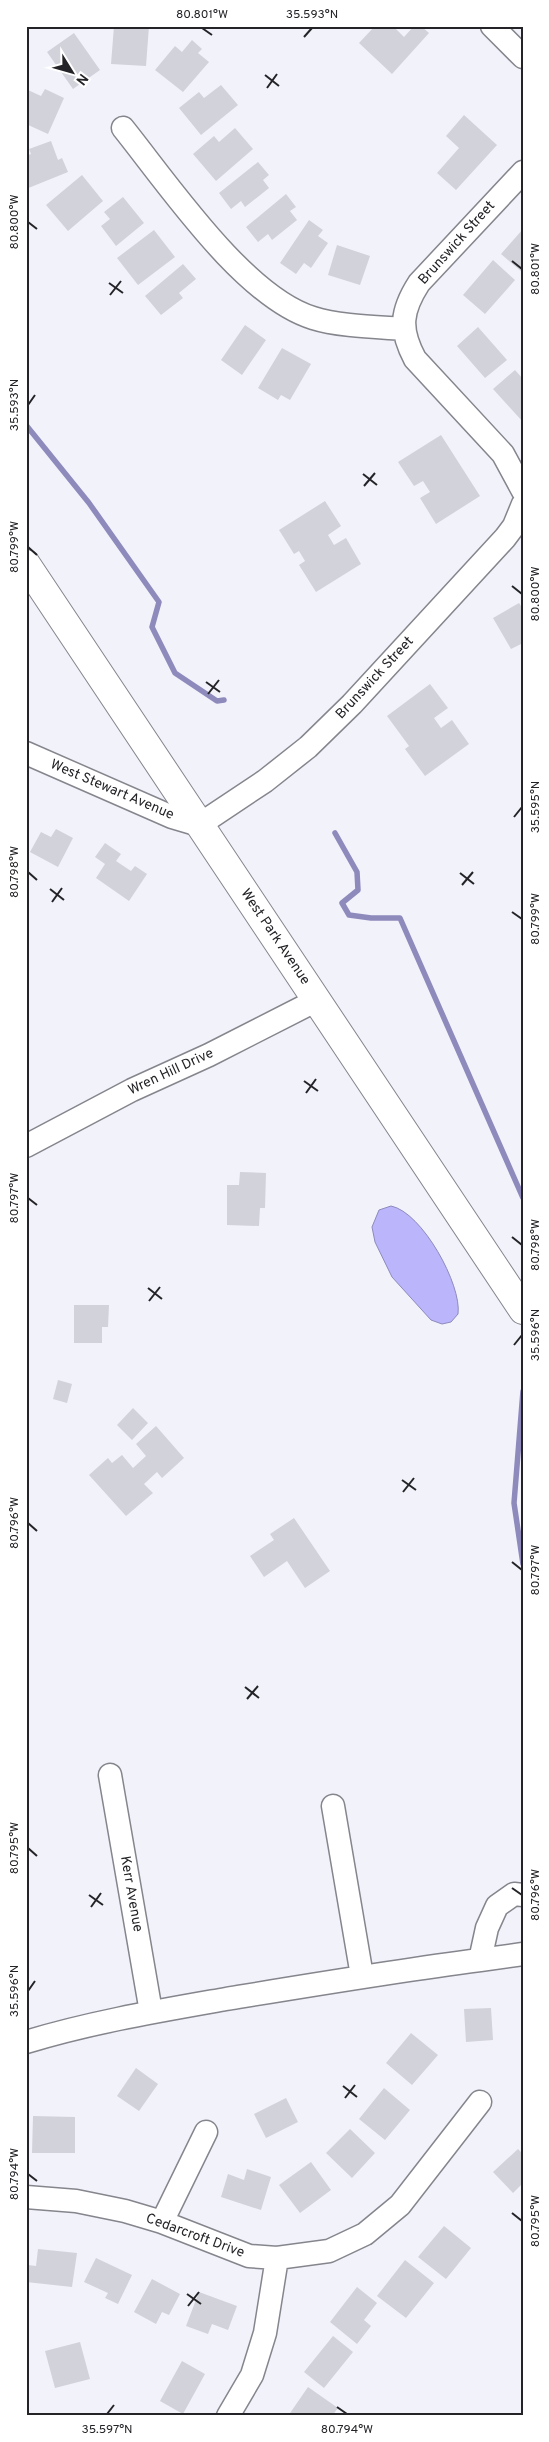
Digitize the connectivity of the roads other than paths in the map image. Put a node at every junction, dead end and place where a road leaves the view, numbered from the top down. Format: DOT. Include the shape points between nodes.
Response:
graph roads {
  1 [pos="492,26"];
  2 [pos="523,57"];
  3 [pos="123,128"];
  4 [pos="523,172"];
  5 [pos="404,329"];
  6 [pos="523,491"];
  7 [pos="523,504"];
  8 [pos="26,564"];
  9 [pos="26,753"];
  10 [pos="199,825"];
  11 [pos="317,1000"];
  12 [pos="26,1146"];
  13 [pos="523,1310"];
  14 [pos="110,1775"];
  15 [pos="333,1806"];
  16 [pos="523,1895"];
  17 [pos="523,1954"];
  18 [pos="480,1960"];
  19 [pos="362,1976"];
  20 [pos="151,2012"];
  21 [pos="26,2042"];
  22 [pos="480,2102"];
  23 [pos="206,2132"];
  24 [pos="26,2197"];
  25 [pos="162,2222"];
  26 [pos="276,2258"];
  27 [pos="228,2416"];
  1 -- 2 [label="street"];
  3 -- 5 [label="street" via="217,245 269,296 312,318"];
  4 -- 5 [label="street, Brunswick Street" via="419,283 409,298"];
  5 -- 6 [label="street, Brunswick Street" via="406,342 415,359 502,454"];
  7 -- 10 [label="street, Brunswick Street" via="505,538 352,704 308,747 265,781"];
  8 -- 10 [label="main road, West Park Avenue"];
  9 -- 10 [label="street, West Stewart Avenue" via="172,817"];
  10 -- 11 [label="main road, West Park Avenue"];
  11 -- 12 [label="street, Wren Hill Drive" via="132,1090"];
  11 -- 13 [label="main road, West Park Avenue"];
  14 -- 20 [label="street, Kerr Avenue"];
  15 -- 19 [label="street"];
  16 -- 18 [label="street" via="514,1894 497,1906 487,1928"];
  17 -- 18 [label="street"];
  18 -- 19 [label="street"];
  19 -- 20 [label="street"];
  20 -- 21 [label="street" via="75,2027"];
  22 -- 26 [label="street, Cedarcroft Drive" via="400,2205 365,2234 329,2251"];
  23 -- 25 [label="street"];
  24 -- 25 [label="street, Cedarcroft Drive" via="76,2201"];
  25 -- 26 [label="street, Cedarcroft Drive" via="249,2256"];
  26 -- 27 [label="street" via="265,2334 252,2375"];
}
